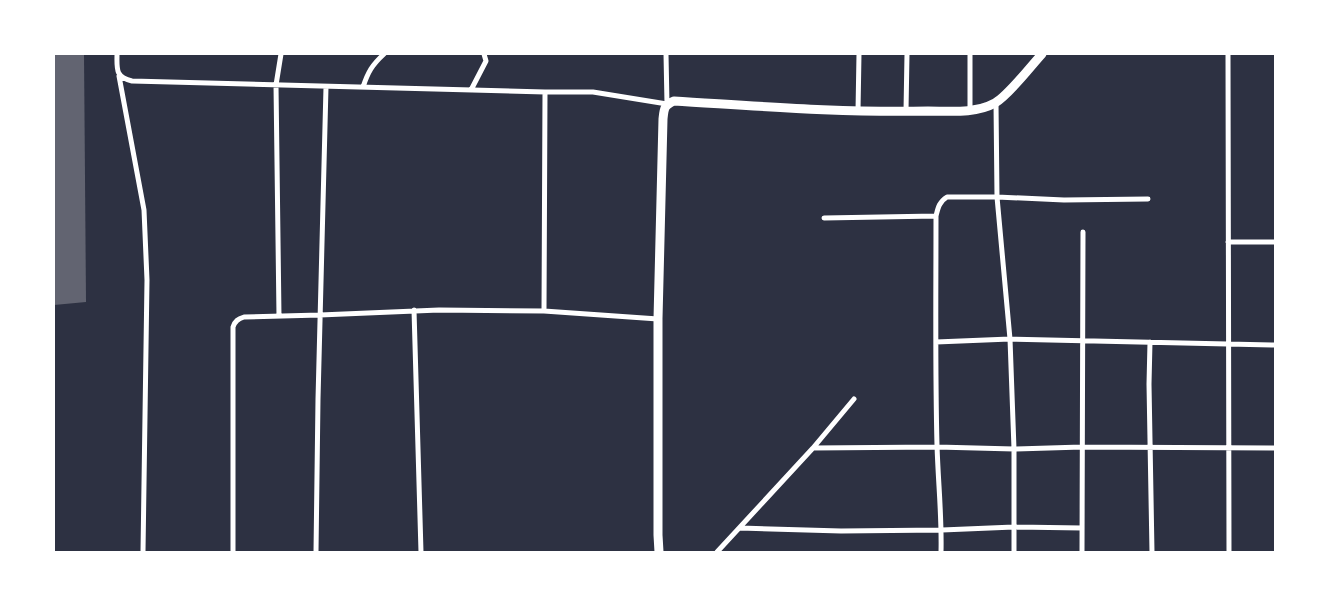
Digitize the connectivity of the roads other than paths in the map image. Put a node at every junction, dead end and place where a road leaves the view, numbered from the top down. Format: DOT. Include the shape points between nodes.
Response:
graph roads {
  1 [pos="117,54"];
  2 [pos="281,54"];
  3 [pos="384,54"];
  4 [pos="484,54"];
  5 [pos="666,54"];
  6 [pos="859,54"];
  7 [pos="907,54"];
  8 [pos="970,54"];
  9 [pos="1042,54"];
  10 [pos="1228,54"];
  11 [pos="119,76"];
  12 [pos="276,85"];
  13 [pos="326,86"];
  14 [pos="363,87"];
  15 [pos="471,90"];
  16 [pos="545,92"];
  17 [pos="996,102"];
  18 [pos="667,104"];
  19 [pos="970,110"];
  20 [pos="858,111"];
  21 [pos="906,111"];
  22 [pos="998,197"];
  23 [pos="1148,199"];
  24 [pos="936,216"];
  25 [pos="824,218"];
  26 [pos="1083,232"];
  27 [pos="1228,242"];
  28 [pos="1275,242"];
  29 [pos="414,310"];
  30 [pos="544,311"];
  31 [pos="279,316"];
  32 [pos="320,316"];
  33 [pos="658,319"];
  34 [pos="1010,339"];
  35 [pos="1083,341"];
  36 [pos="936,342"];
  37 [pos="1150,342"];
  38 [pos="1229,343"];
  39 [pos="1275,345"];
  40 [pos="854,399"];
  41 [pos="937,446"];
  42 [pos="1082,447"];
  43 [pos="813,448"];
  44 [pos="1150,448"];
  45 [pos="1228,448"];
  46 [pos="1275,448"];
  47 [pos="1014,449"];
  48 [pos="740,528"];
  49 [pos="1014,528"];
  50 [pos="1082,528"];
  51 [pos="942,530"];
  52 [pos="143,552"];
  53 [pos="233,552"];
  54 [pos="316,552"];
  55 [pos="421,552"];
  56 [pos="659,552"];
  57 [pos="718,552"];
  58 [pos="941,552"];
  59 [pos="1014,552"];
  60 [pos="1082,552"];
  61 [pos="1152,552"];
  62 [pos="1229,552"];
  1 -- 11 [label="street"];
  2 -- 12 [label="street"];
  3 -- 14 [label="street" via="373,64"];
  4 -- 15 [label="street" via="486,61"];
  5 -- 18 [label="street"];
  6 -- 20 [label="street"];
  7 -- 21 [label="street"];
  8 -- 19 [label="street"];
  9 -- 17 [label="street"];
  10 -- 27 [label="street"];
  11 -- 12 [label="street" via="132,81"];
  11 -- 52 [label="street" via="146,230"];
  12 -- 13 [label="street"];
  12 -- 31 [label="street"];
  13 -- 14 [label="street"];
  13 -- 32 [label="street"];
  14 -- 15 [label="street"];
  15 -- 16 [label="street"];
  16 -- 18 [label="street" via="593,92"];
  16 -- 30 [label="street"];
  17 -- 19 [label="street"];
  17 -- 22 [label="street"];
  18 -- 20 [label="street" via="674,101"];
  18 -- 33 [label="street" via="663,120"];
  19 -- 21 [label="street"];
  20 -- 21 [label="street"];
  22 -- 23 [label="street"];
  22 -- 24 [label="street" via="947,197 938,206"];
  22 -- 34 [label="street"];
  24 -- 25 [label="street"];
  24 -- 36 [label="street"];
  26 -- 35 [label="street"];
  27 -- 28 [label="street"];
  27 -- 38 [label="street"];
  29 -- 30 [label="street"];
  29 -- 32 [label="street"];
  29 -- 55 [label="street"];
  30 -- 33 [label="street"];
  31 -- 32 [label="street"];
  31 -- 53 [label="street" via="244,317 235,322 233,328"];
  32 -- 54 [label="street"];
  33 -- 56 [label="street"];
  34 -- 35 [label="street"];
  34 -- 36 [label="street"];
  34 -- 47 [label="street"];
  35 -- 37 [label="street"];
  35 -- 42 [label="street"];
  36 -- 41 [label="street"];
  37 -- 38 [label="street"];
  37 -- 44 [label="street"];
  38 -- 39 [label="street"];
  38 -- 45 [label="street"];
  40 -- 43 [label="street"];
  41 -- 43 [label="street"];
  41 -- 47 [label="street"];
  41 -- 51 [label="street"];
  42 -- 44 [label="street"];
  42 -- 47 [label="street"];
  42 -- 50 [label="street"];
  43 -- 48 [label="street"];
  44 -- 45 [label="street"];
  44 -- 61 [label="street"];
  45 -- 46 [label="street"];
  45 -- 62 [label="street"];
  47 -- 49 [label="street"];
  48 -- 51 [label="street"];
  48 -- 57 [label="street"];
  49 -- 50 [label="street"];
  49 -- 51 [label="street"];
  49 -- 59 [label="street"];
  50 -- 60 [label="street"];
  51 -- 58 [label="street"];
}
